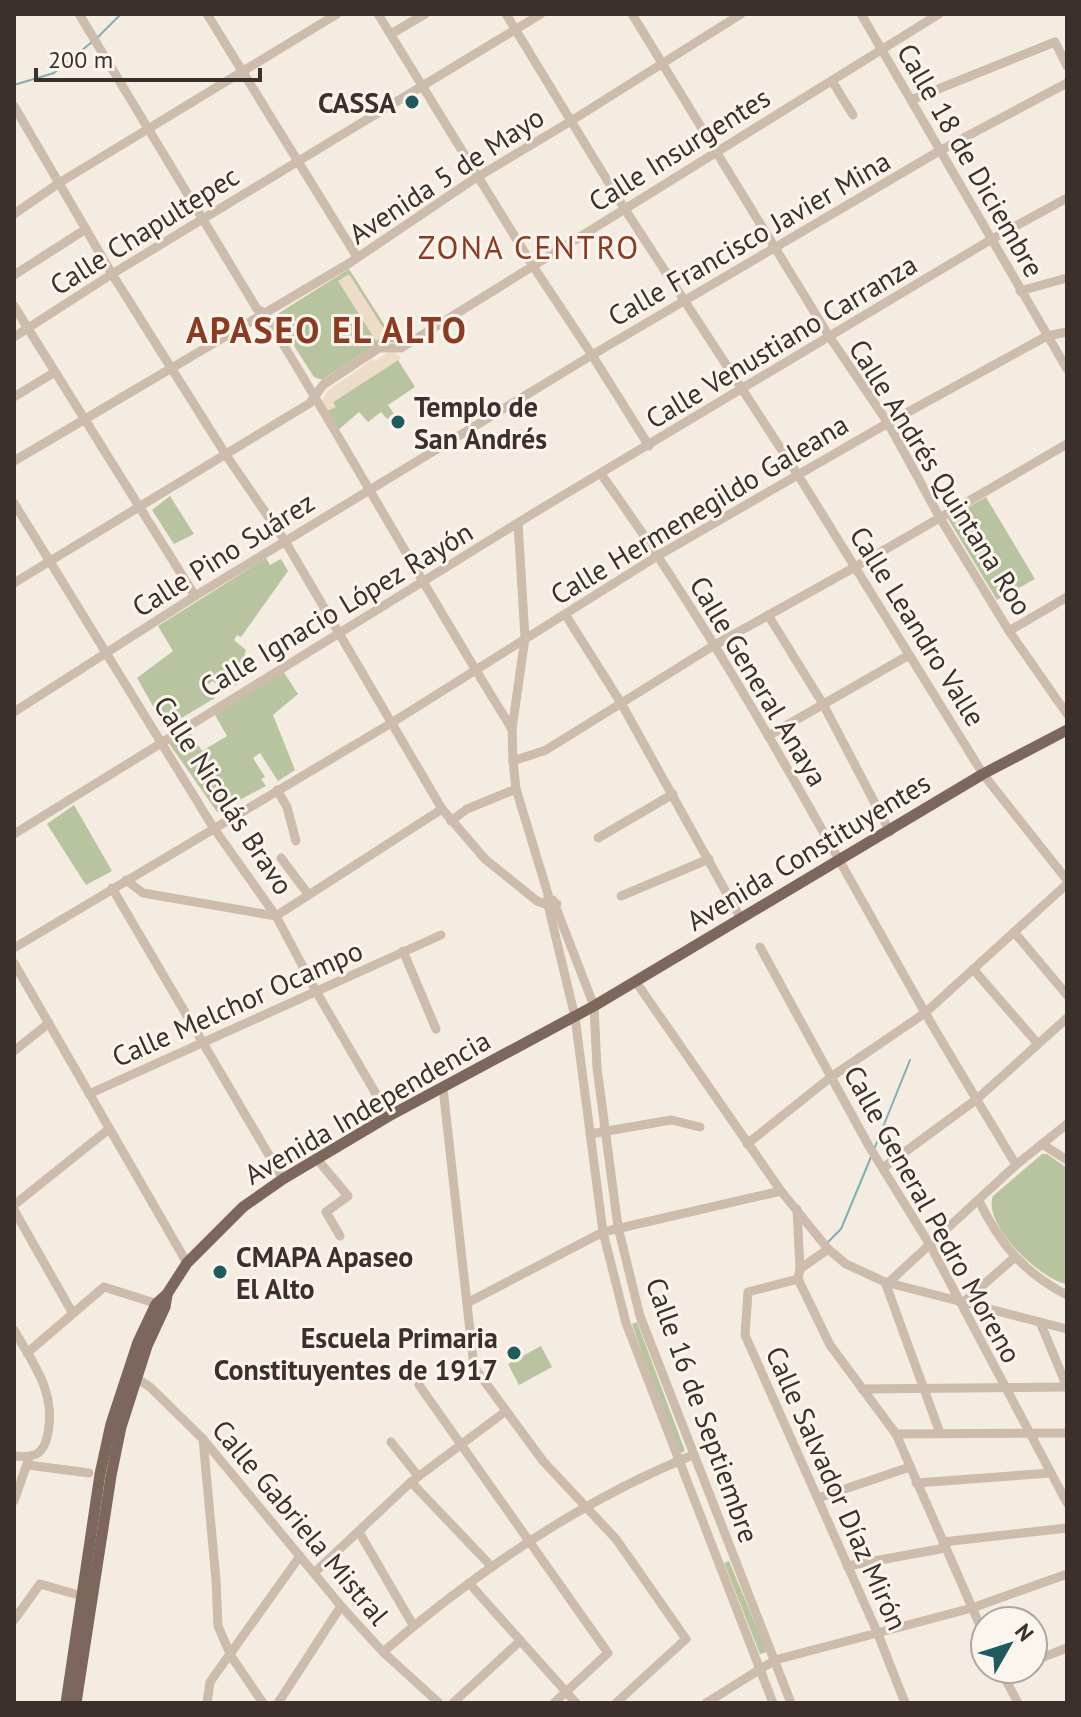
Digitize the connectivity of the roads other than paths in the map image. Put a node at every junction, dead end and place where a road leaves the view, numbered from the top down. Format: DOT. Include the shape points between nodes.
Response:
graph roads {
  1 [pos="79,14"];
  2 [pos="207,14"];
  3 [pos="337,14"];
  4 [pos="378,14"];
  5 [pos="425,14"];
  6 [pos="506,14"];
  7 [pos="541,14"];
  8 [pos="632,14"];
  9 [pos="741,14"];
  10 [pos="861,14"];
  11 [pos="939,14"];
  12 [pos="516,29"];
  13 [pos="391,34"];
  14 [pos="883,50"];
  15 [pos="662,62"];
  16 [pos="1067,66"];
  17 [pos="244,72"];
  18 [pos="832,81"];
  19 [pos="1067,83"];
  20 [pos="421,87"];
  21 [pos="911,100"];
  22 [pos="14,106"];
  23 [pos="853,115"];
  24 [pos="571,121"];
  25 [pos="148,129"];
  26 [pos="941,150"];
  27 [pos="718,152"];
  28 [pos="298,161"];
  29 [pos="477,177"];
  30 [pos="59,183"];
  31 [pos="1067,198"];
  32 [pos="624,208"];
  33 [pos="14,214"];
  34 [pos="202,220"];
  35 [pos="86,229"];
  36 [pos="992,239"];
  37 [pos="774,247"];
  38 [pos="357,257"];
  39 [pos="533,266"];
  40 [pos="112,274"];
  41 [pos="14,275"];
  42 [pos="1067,278"];
  43 [pos="1020,291"];
  44 [pos="685,300"];
  45 [pos="14,306"];
  46 [pos="264,313"];
  47 [pos="27,329"];
  48 [pos="1067,332"];
  49 [pos="829,336"];
  50 [pos="1047,336"];
  51 [pos="14,337"];
  52 [pos="592,355"];
  53 [pos="172,367"];
  54 [pos="1067,369"];
  55 [pos="55,372"];
  56 [pos="740,389"];
  57 [pos="315,396"];
  58 [pos="14,397"];
  59 [pos="86,419"];
  60 [pos="888,423"];
  61 [pos="457,436"];
  62 [pos="1067,444"];
  63 [pos="649,446"];
  64 [pos="226,455"];
  65 [pos="14,461"];
  66 [pos="601,474"];
  67 [pos="798,475"];
  68 [pos="369,491"];
  69 [pos="14,503"];
  70 [pos="141,508"];
  71 [pos="940,518"];
  72 [pos="518,523"];
  73 [pos="285,541"];
  74 [pos="659,555"];
  75 [pos="49,561"];
  76 [pos="855,567"];
  77 [pos="14,583"];
  78 [pos="423,583"];
  79 [pos="195,596"];
  80 [pos="1067,597"];
  81 [pos="565,614"];
  82 [pos="768,615"];
  83 [pos="1009,631"];
  84 [pos="339,633"];
  85 [pos="525,638"];
  86 [pos="713,646"];
  87 [pos="107,653"];
  88 [pos="909,655"];
  89 [pos="475,670"];
  90 [pos="621,703"];
  91 [pos="823,704"];
  92 [pos="14,712"];
  93 [pos="1067,714"];
  94 [pos="393,722"];
  95 [pos="512,729"];
  96 [pos="1067,730"];
  97 [pos="768,736"];
  98 [pos="161,742"];
  99 [pos="513,761"];
  100 [pos="983,774"];
  101 [pos="516,789"];
  102 [pos="277,790"];
  103 [pos="673,794"];
  104 [pos="442,809"];
  105 [pos="451,821"];
  106 [pos="213,827"];
  107 [pos="890,832"];
  108 [pos="14,834"];
  109 [pos="598,838"];
  110 [pos="296,841"];
  111 [pos="281,858"];
  112 [pos="709,859"];
  113 [pos="840,861"];
  114 [pos="126,880"];
  115 [pos="1067,882"];
  116 [pos="112,888"];
  117 [pos="308,894"];
  118 [pos="621,896"];
  119 [pos="551,901"];
  120 [pos="276,916"];
  121 [pos="741,919"];
  122 [pos="1014,932"];
  123 [pos="441,935"];
  124 [pos="760,947"];
  125 [pos="14,948"];
  126 [pos="403,951"];
  127 [pos="15,968"];
  128 [pos="973,969"];
  129 [pos="636,982"];
  130 [pos="317,993"];
  131 [pos="1067,995"];
  132 [pos="594,1006"];
  133 [pos="925,1013"];
  134 [pos="575,1017"];
  135 [pos="1067,1018"];
  136 [pos="49,1023"];
  137 [pos="436,1029"];
  138 [pos="203,1043"];
  139 [pos="1038,1044"];
  140 [pos="14,1051"];
  141 [pos="597,1068"];
  142 [pos="581,1070"];
  143 [pos="831,1077"];
  144 [pos="443,1088"];
  145 [pos="89,1094"];
  146 [pos="977,1099"];
  147 [pos="389,1116"];
  148 [pos="1067,1124"];
  149 [pos="700,1127"];
  150 [pos="109,1129"];
  151 [pos="605,1132"];
  152 [pos="590,1134"];
  153 [pos="747,1144"];
  154 [pos="1042,1144"];
  155 [pos="316,1158"];
  156 [pos="1067,1160"];
  157 [pos="880,1163"];
  158 [pos="1016,1165"];
  159 [pos="283,1179"];
  160 [pos="781,1191"];
  161 [pos="979,1201"];
  162 [pos="14,1208"];
  163 [pos="797,1209"];
  164 [pos="618,1227"];
  165 [pos="603,1232"];
  166 [pos="340,1236"];
  167 [pos="930,1245"];
  168 [pos="828,1249"];
  169 [pos="1015,1257"];
  170 [pos="187,1263"];
  171 [pos="799,1274"];
  172 [pos="887,1282"];
  173 [pos="1067,1295"];
  174 [pos="962,1300"];
  175 [pos="467,1303"];
  176 [pos="161,1306"];
  177 [pos="72,1312"];
  178 [pos="640,1316"];
  179 [pos="1040,1322"];
  180 [pos="626,1323"];
  181 [pos="1067,1329"];
  182 [pos="14,1330"];
  183 [pos="27,1353"];
  184 [pos="132,1376"];
  185 [pos="419,1385"];
  186 [pos="1067,1387"];
  187 [pos="921,1388"];
  188 [pos="1005,1388"];
  189 [pos="862,1389"];
  190 [pos="506,1411"];
  191 [pos="940,1433"];
  192 [pos="1067,1433"];
  193 [pos="896,1434"];
  194 [pos="1031,1435"];
  195 [pos="203,1439"];
  196 [pos="391,1442"];
  197 [pos="461,1444"];
  198 [pos="693,1455"];
  199 [pos="14,1456"];
  200 [pos="677,1461"];
  201 [pos="28,1462"];
  202 [pos="910,1467"];
  203 [pos="89,1473"];
  204 [pos="1051,1473"];
  205 [pos="414,1479"];
  206 [pos="916,1483"];
  207 [pos="818,1498"];
  208 [pos="14,1501"];
  209 [pos="1067,1503"];
  210 [pos="588,1506"];
  211 [pos="1067,1528"];
  212 [pos="359,1532"];
  213 [pos="530,1542"];
  214 [pos="944,1545"];
  215 [pos="300,1556"];
  216 [pos="734,1556"];
  217 [pos="719,1562"];
  218 [pos="491,1566"];
  219 [pos="847,1566"];
  220 [pos="314,1573"];
  221 [pos="1067,1574"];
  222 [pos="469,1583"];
  223 [pos="82,1596"];
  224 [pos="971,1605"];
  225 [pos="980,1605"];
  226 [pos="341,1606"];
  227 [pos="969,1609"];
  228 [pos="14,1620"];
  229 [pos="413,1625"];
  230 [pos="878,1634"];
  231 [pos="520,1641"];
  232 [pos="383,1652"];
  233 [pos="231,1656"];
  234 [pos="775,1660"];
  235 [pos="761,1667"];
  236 [pos="1008,1685"];
  237 [pos="566,1691"];
  238 [pos="721,1698"];
  239 [pos="66,1703"];
  240 [pos="76,1703"];
  241 [pos="207,1703"];
  242 [pos="263,1703"];
  243 [pos="278,1703"];
  244 [pos="439,1703"];
  245 [pos="453,1703"];
  246 [pos="554,1703"];
  247 [pos="576,1703"];
  248 [pos="616,1703"];
  249 [pos="706,1703"];
  250 [pos="773,1703"];
  251 [pos="791,1703"];
  252 [pos="905,1703"];
  253 [pos="1018,1703"];
  1 -- 25 [label="street"];
  2 -- 17 [label="street"];
  3 -- 17 [label="street"];
  4 -- 13 [label="street"];
  5 -- 13 [label="street"];
  6 -- 12 [label="street, Calle Leandro Valle"];
  7 -- 12 [label="street, Calle Chapultepec"];
  8 -- 15 [label="street, Calle Andrés Quintana Roo"];
  9 -- 15 [label="street, Avenida 5 de Mayo"];
  10 -- 14 [label="street, Calle 18 de Diciembre"];
  11 -- 14 [label="street, Calle Insurgentes"];
  12 -- 20 [label="street, Calle Chapultepec"];
  12 -- 24 [label="street, Calle Leandro Valle"];
  13 -- 20 [label="street"];
  14 -- 18 [label="street, Calle Insurgentes"];
  14 -- 21 [label="street, Calle 18 de Diciembre"];
  15 -- 24 [label="street, Avenida 5 de Mayo"];
  15 -- 27 [label="street, Calle Andrés Quintana Roo"];
  16 -- 21 [label="street" via="1055,42"];
  17 -- 25 [label="street"];
  17 -- 28 [label="street"];
  18 -- 23 [label="street"];
  18 -- 27 [label="street, Calle Insurgentes"];
  19 -- 26 [label="street, Calle Francisco Javier Mina"];
  20 -- 28 [label="street, Calle Chapultepec"];
  20 -- 29 [label="street"];
  21 -- 26 [label="street, Calle 18 de Diciembre"];
  22 -- 30 [label="street"];
  24 -- 29 [label="street, Avenida 5 de Mayo"];
  24 -- 32 [label="street, Calle Leandro Valle"];
  25 -- 30 [label="street"];
  25 -- 34 [label="street"];
  26 -- 36 [label="street, Calle 18 de Diciembre"];
  26 -- 37 [label="street, Calle Francisco Javier Mina"];
  27 -- 32 [label="street, Calle Insurgentes"];
  27 -- 37 [label="street, Calle Andrés Quintana Roo"];
  28 -- 34 [label="street, Calle Chapultepec"];
  28 -- 38 [label="street"];
  29 -- 38 [label="street, Avenida 5 de Mayo"];
  29 -- 39 [label="street"];
  30 -- 33 [label="street"];
  30 -- 35 [label="street"];
  31 -- 36 [label="street, Calle Venustiano Carranza"];
  32 -- 39 [label="street, Calle Insurgentes"];
  32 -- 44 [label="street, Calle Leandro Valle"];
  34 -- 40 [label="street, Calle Chapultepec"];
  34 -- 46 [label="street"];
  35 -- 40 [label="street"];
  35 -- 41 [label="street"];
  36 -- 43 [label="street, Calle 18 de Diciembre"];
  36 -- 49 [label="street, Calle Venustiano Carranza"];
  37 -- 44 [label="street, Calle Francisco Javier Mina"];
  37 -- 49 [label="street, Calle Andrés Quintana Roo"];
  38 -- 46 [label="street, Avenida 5 de Mayo"];
  39 -- 52 [label="street"];
  39 -- 57 [label="street, Calle Insurgentes" via="401,348 379,348"];
  40 -- 47 [label="street, Calle Chapultepec"];
  40 -- 53 [label="street"];
  42 -- 43 [label="street"];
  43 -- 50 [label="street, Calle 18 de Diciembre"];
  44 -- 52 [label="street, Calle Francisco Javier Mina"];
  44 -- 56 [label="street, Calle Leandro Valle"];
  45 -- 47 [label="street"];
  46 -- 53 [label="street, Avenida 5 de Mayo"];
  46 -- 57 [label="street"];
  47 -- 51 [label="street, Calle Chapultepec"];
  47 -- 55 [label="street"];
  48 -- 50 [label="street, Calle Hermenegildo Galeana"];
  49 -- 56 [label="street, Calle Venustiano Carranza"];
  49 -- 60 [label="street, Calle Andrés Quintana Roo"];
  50 -- 54 [label="street, Calle 18 de Diciembre"];
  50 -- 60 [label="street, Calle Hermenegildo Galeana"];
  52 -- 61 [label="street, Calle Francisco Javier Mina"];
  52 -- 63 [label="street"];
  53 -- 59 [label="street, Avenida 5 de Mayo"];
  53 -- 64 [label="street"];
  55 -- 58 [label="street"];
  55 -- 59 [label="street"];
  56 -- 63 [label="street, Calle Venustiano Carranza"];
  56 -- 67 [label="street, Calle Leandro Valle"];
  57 -- 64 [label="street, Calle Insurgentes"];
  57 -- 68 [label="street"];
  59 -- 65 [label="street, Avenida 5 de Mayo"];
  59 -- 70 [label="street"];
  60 -- 67 [label="street, Calle Hermenegildo Galeana"];
  60 -- 71 [label="street, Calle Andrés Quintana Roo"];
  61 -- 68 [label="street, Calle Pino Suárez"];
  62 -- 71 [label="street"];
  63 -- 66 [label="street, Calle Venustiano Carranza"];
  64 -- 70 [label="street, Calle Insurgentes"];
  64 -- 73 [label="street"];
  66 -- 72 [label="street, Calle Venustiano Carranza"];
  66 -- 74 [label="street, Calle General Anaya"];
  67 -- 74 [label="street, Calle Hermenegildo Galeana"];
  67 -- 76 [label="street, Calle Leandro Valle"];
  68 -- 73 [label="street, Calle Pino Suárez"];
  68 -- 78 [label="street"];
  69 -- 75 [label="street, Calle Nicolás Bravo"];
  70 -- 75 [label="street, Calle Insurgentes"];
  70 -- 79 [label="street"];
  71 -- 76 [label="street"];
  71 -- 83 [label="street, Calle Andrés Quintana Roo"];
  72 -- 78 [label="street, Calle Ignacio López Rayón"];
  72 -- 85 [label="street, Calle 16 de Septiembre"];
  73 -- 79 [label="street, Calle Pino Suárez"];
  73 -- 84 [label="street"];
  74 -- 81 [label="street, Calle Hermenegildo Galeana"];
  74 -- 86 [label="street, Calle General Anaya"];
  75 -- 77 [label="street, Calle Insurgentes"];
  75 -- 87 [label="street, Calle Nicolás Bravo"];
  76 -- 82 [label="street"];
  76 -- 88 [label="street, Calle Leandro Valle"];
  78 -- 84 [label="street, Calle Ignacio López Rayón"];
  78 -- 89 [label="street"];
  79 -- 87 [label="street, Calle Pino Suárez"];
  80 -- 83 [label="street"];
  81 -- 85 [label="street, Calle Hermenegildo Galeana"];
  81 -- 90 [label="street"];
  82 -- 86 [label="street"];
  82 -- 91 [label="street"];
  83 -- 93 [label="street, Calle Andrés Quintana Roo"];
  84 -- 94 [label="street"];
  84 -- 98 [label="street, Calle Ignacio López Rayón"];
  85 -- 89 [label="street, Calle Hermenegildo Galeana"];
  85 -- 95 [label="street, Calle 16 de Septiembre"];
  86 -- 90 [label="street"];
  86 -- 97 [label="street, Calle General Anaya"];
  87 -- 92 [label="street, Calle Pino Suárez"];
  87 -- 98 [label="street, Calle Nicolás Bravo"];
  88 -- 91 [label="street"];
  88 -- 100 [label="street, Calle Leandro Valle"];
  89 -- 94 [label="street, Calle Hermenegildo Galeana"];
  89 -- 95 [label="street"];
  90 -- 99 [label="street" via="546,750"];
  90 -- 103 [label="street"];
  91 -- 97 [label="street"];
  91 -- 107 [label="street"];
  94 -- 102 [label="street, Calle Hermenegildo Galeana"];
  94 -- 104 [label="street"];
  95 -- 99 [label="street, Calle 16 de Septiembre"];
  96 -- 100 [label="main road, Avenida Constituyentes"];
  97 -- 113 [label="street, Calle General Anaya"];
  98 -- 106 [label="street, Calle Nicolás Bravo"];
  98 -- 108 [label="street, Calle Ignacio López Rayón"];
  99 -- 101 [label="street, Calle 16 de Septiembre"];
  100 -- 107 [label="main road, Avenida Constituyentes"];
  100 -- 115 [label="street, Calle Leandro Valle"];
  101 -- 105 [label="street"];
  101 -- 119 [label="street, Calle 16 de Septiembre"];
  102 -- 106 [label="street, Calle Hermenegildo Galeana"];
  102 -- 110 [label="street"];
  103 -- 109 [label="street"];
  103 -- 112 [label="street"];
  104 -- 105 [label="street"];
  104 -- 117 [label="street"];
  105 -- 119 [label="street" via="485,859 537,901"];
  106 -- 114 [label="street, Calle Hermenegildo Galeana"];
  106 -- 120 [label="street, Calle Nicolás Bravo"];
  107 -- 113 [label="main road, Avenida Constituyentes"];
  111 -- 117 [label="street"];
  112 -- 118 [label="street"];
  112 -- 121 [label="street"];
  113 -- 121 [label="main road, Avenida Constituyentes"];
  113 -- 133 [label="street, Calle General Anaya"];
  114 -- 116 [label="street, Calle Hermenegildo Galeana"];
  114 -- 120 [label="street" via="143,893"];
  115 -- 122 [label="street"];
  116 -- 125 [label="street, Calle Hermenegildo Galeana"];
  116 -- 138 [label="street"];
  117 -- 120 [label="street"];
  119 -- 132 [label="street, Calle 16 de Septiembre"];
  119 -- 134 [label="street, Calle 16 de Septiembre"];
  120 -- 130 [label="street, Calle Nicolás Bravo"];
  121 -- 129 [label="main road, Avenida Constituyentes"];
  122 -- 128 [label="street"];
  122 -- 131 [label="street"];
  123 -- 126 [label="street, Calle Melchor Ocampo"];
  124 -- 143 [label="street, Calle General Pedro Moreno"];
  126 -- 130 [label="street, Calle Melchor Ocampo"];
  126 -- 137 [label="street"];
  127 -- 136 [label="street"];
  128 -- 133 [label="street"];
  128 -- 139 [label="street"];
  129 -- 132 [label="main road, Avenida Constituyentes"];
  129 -- 153 [label="street"];
  130 -- 138 [label="street, Calle Melchor Ocampo"];
  130 -- 147 [label="street, Calle Nicolás Bravo"];
  132 -- 134 [label="main road, Avenida Constituyentes"];
  132 -- 141 [label="street, Calle 16 de Septiembre"];
  133 -- 143 [label="street"];
  133 -- 146 [label="street, Calle General Anaya"];
  134 -- 142 [label="street, Calle 16 de Septiembre"];
  134 -- 144 [label="main road, Avenida Independencia"];
  135 -- 139 [label="street"];
  136 -- 140 [label="street"];
  136 -- 145 [label="street"];
  138 -- 145 [label="street, Calle Melchor Ocampo"];
  138 -- 159 [label="street"];
  139 -- 146 [label="street"];
  141 -- 142 [label="street"];
  141 -- 151 [label="street, Calle 16 de Septiembre"];
  142 -- 152 [label="street, Calle 16 de Septiembre"];
  143 -- 153 [label="street"];
  143 -- 157 [label="street, Calle General Pedro Moreno"];
  144 -- 147 [label="main road, Avenida Independencia"];
  144 -- 175 [label="street"];
  145 -- 150 [label="street"];
  146 -- 157 [label="street"];
  146 -- 158 [label="street, Calle General Anaya"];
  147 -- 155 [label="main road, Avenida Independencia"];
  148 -- 154 [label="street"];
  149 -- 151 [label="street" via="671,1120"];
  150 -- 162 [label="street"];
  150 -- 170 [label="street"];
  151 -- 152 [label="street"];
  151 -- 164 [label="street, Calle 16 de Septiembre"];
  152 -- 165 [label="street, Calle 16 de Septiembre"];
  153 -- 160 [label="street"];
  154 -- 156 [label="street"];
  154 -- 158 [label="street"];
  155 -- 159 [label="main road, Avenida Independencia"];
  155 -- 166 [label="street" via="348,1196 326,1212"];
  157 -- 167 [label="street, Calle General Pedro Moreno"];
  158 -- 161 [label="street"];
  159 -- 170 [label="main road, Avenida Independencia" via="243,1207"];
  160 -- 163 [label="street"];
  160 -- 164 [label="street"];
  161 -- 167 [label="street"];
  161 -- 169 [label="street" via="994,1233"];
  162 -- 177 [label="street"];
  163 -- 168 [label="street"];
  163 -- 171 [label="street"];
  164 -- 165 [label="street"];
  164 -- 178 [label="street, Calle 16 de Septiembre"];
  165 -- 175 [label="street"];
  165 -- 180 [label="street, Calle 16 de Septiembre"];
  167 -- 172 [label="street"];
  167 -- 174 [label="street, Calle General Pedro Moreno"];
  168 -- 171 [label="street"];
  168 -- 172 [label="street" via="846,1264"];
  169 -- 173 [label="street"];
  169 -- 174 [label="street"];
  170 -- 176 [label="main road, Avenida Independencia"];
  171 -- 189 [label="street" via="830,1345"];
  171 -- 207 [label="street, Calle Salvador Díaz Mirón" via="748,1292 745,1335"];
  172 -- 174 [label="street"];
  172 -- 187 [label="street"];
  174 -- 179 [label="street"];
  174 -- 188 [label="street, Calle General Pedro Moreno"];
  175 -- 190 [label="street" via="474,1367"];
  176 -- 177 [label="street" via="104,1287"];
  176 -- 184 [label="main road, Avenida Independencia"];
  177 -- 183 [label="street"];
  178 -- 180 [label="street"];
  178 -- 198 [label="street, Calle 16 de Septiembre"];
  179 -- 181 [label="street"];
  179 -- 186 [label="street"];
  180 -- 200 [label="street, Calle 16 de Septiembre"];
  182 -- 183 [label="street"];
  183 -- 201 [label="street" via="49,1394 52,1414 46,1448"];
  184 -- 195 [label="street, Calle Gabriela Mistral"];
  184 -- 223 [label="main road, Avenida Independencia" via="111,1424"];
  184 -- 240 [label="main road, Avenida Independencia"];
  185 -- 197 [label="street"];
  186 -- 188 [label="street"];
  187 -- 188 [label="street"];
  187 -- 189 [label="street"];
  187 -- 191 [label="street"];
  188 -- 194 [label="street, Calle General Pedro Moreno"];
  189 -- 193 [label="street"];
  190 -- 197 [label="street"];
  190 -- 210 [label="street" via="543,1461"];
  191 -- 193 [label="street"];
  191 -- 194 [label="street"];
  192 -- 194 [label="street"];
  193 -- 202 [label="street"];
  194 -- 204 [label="street, Calle General Pedro Moreno"];
  195 -- 215 [label="street, Calle Gabriela Mistral"];
  195 -- 233 [label="street" via="218,1626"];
  196 -- 205 [label="street"];
  197 -- 205 [label="street"];
  197 -- 213 [label="street"];
  198 -- 200 [label="street"];
  198 -- 216 [label="street, Calle 16 de Septiembre"];
  199 -- 201 [label="street"];
  200 -- 210 [label="street"];
  200 -- 217 [label="street, Calle 16 de Septiembre"];
  201 -- 203 [label="street"];
  201 -- 208 [label="street"];
  202 -- 206 [label="street"];
  202 -- 207 [label="street"];
  204 -- 206 [label="street"];
  204 -- 209 [label="street, Calle General Pedro Moreno"];
  205 -- 212 [label="street"];
  205 -- 218 [label="street"];
  206 -- 214 [label="street"];
  207 -- 219 [label="street, Calle Salvador Díaz Mirón"];
  210 -- 213 [label="street"];
  210 -- 248 [label="street" via="686,1639"];
  211 -- 214 [label="street"];
  212 -- 220 [label="street"];
  212 -- 229 [label="street"];
  213 -- 218 [label="street"];
  213 -- 237 [label="street" via="608,1653"];
  214 -- 219 [label="street"];
  214 -- 224 [label="street"];
  215 -- 220 [label="street, Calle Gabriela Mistral"];
  215 -- 233 [label="street"];
  216 -- 217 [label="street"];
  216 -- 234 [label="street, Calle 16 de Septiembre"];
  217 -- 235 [label="street, Calle 16 de Septiembre"];
  218 -- 222 [label="street"];
  219 -- 230 [label="street, Calle Salvador Díaz Mirón"];
  220 -- 226 [label="street, Calle Gabriela Mistral"];
  221 -- 225 [label="street"];
  222 -- 229 [label="street"];
  222 -- 231 [label="street"];
  223 -- 228 [label="street" via="40,1584"];
  223 -- 239 [label="main road, Avenida Independencia"];
  226 -- 232 [label="street, Calle Gabriela Mistral"];
  226 -- 243 [label="street"];
  227 -- 230 [label="street"];
  229 -- 232 [label="street"];
  230 -- 234 [label="street"];
  230 -- 252 [label="street, Calle Salvador Díaz Mirón"];
  231 -- 237 [label="street"];
  231 -- 245 [label="street"];
  232 -- 244 [label="street, Calle Gabriela Mistral"];
  233 -- 241 [label="street" via="210,1682"];
  233 -- 242 [label="street"];
  234 -- 235 [label="street"];
  234 -- 251 [label="street, Calle 16 de Septiembre"];
  235 -- 238 [label="street"];
  235 -- 250 [label="street, Calle 16 de Septiembre"];
  236 -- 253 [label="street"];
  237 -- 246 [label="street"];
  237 -- 247 [label="street"];
  238 -- 249 [label="street"];
}
